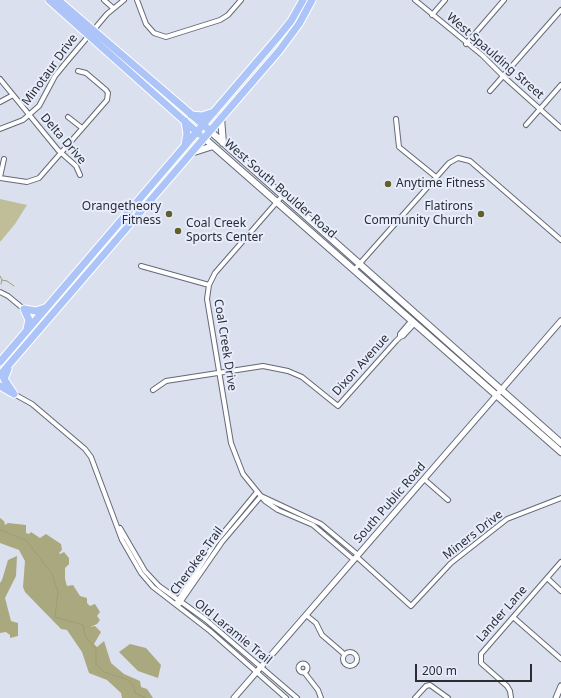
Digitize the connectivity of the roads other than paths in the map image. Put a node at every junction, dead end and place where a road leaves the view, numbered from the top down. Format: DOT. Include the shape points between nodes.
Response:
graph roads {
  1 [pos="49,0"];
  2 [pos="58,0"];
  3 [pos="104,0"];
  4 [pos="124,0"];
  5 [pos="137,0"];
  6 [pos="241,0"];
  7 [pos="303,0"];
  8 [pos="312,0"];
  9 [pos="416,0"];
  10 [pos="445,0"];
  11 [pos="504,0"];
  12 [pos="112,8"];
  13 [pos="561,10"];
  14 [pos="432,15"];
  15 [pos="91,32"];
  16 [pos="466,44"];
  17 [pos="78,71"];
  18 [pos="503,76"];
  19 [pos="0,79"];
  20 [pos="561,85"];
  21 [pos="490,91"];
  22 [pos="13,95"];
  23 [pos="0,102"];
  24 [pos="540,109"];
  25 [pos="215,112"];
  26 [pos="29,115"];
  27 [pos="191,115"];
  28 [pos="68,117"];
  29 [pos="221,118"];
  30 [pos="396,119"];
  31 [pos="185,121"];
  32 [pos="203,125"];
  33 [pos="526,125"];
  34 [pos="82,128"];
  35 [pos="561,128"];
  36 [pos="0,129"];
  37 [pos="210,131"];
  38 [pos="197,132"];
  39 [pos="204,138"];
  40 [pos="223,143"];
  41 [pos="185,146"];
  42 [pos="213,146"];
  43 [pos="61,153"];
  44 [pos="191,153"];
  45 [pos="4,159"];
  46 [pos="80,175"];
  47 [pos="0,177"];
  48 [pos="436,177"];
  49 [pos="283,195"];
  50 [pos="278,201"];
  51 [pos="561,240"];
  52 [pos="360,264"];
  53 [pos="140,266"];
  54 [pos="355,269"];
  55 [pos="209,286"];
  56 [pos="0,292"];
  57 [pos="47,306"];
  58 [pos="24,309"];
  59 [pos="418,316"];
  60 [pos="36,320"];
  61 [pos="414,321"];
  62 [pos="561,322"];
  63 [pos="25,332"];
  64 [pos="34,335"];
  65 [pos="0,362"];
  66 [pos="11,362"];
  67 [pos="219,372"];
  68 [pos="0,375"];
  69 [pos="0,386"];
  70 [pos="153,390"];
  71 [pos="499,392"];
  72 [pos="14,394"];
  73 [pos="561,443"];
  74 [pos="561,452"];
  75 [pos="424,479"];
  76 [pos="257,492"];
  77 [pos="261,496"];
  78 [pos="561,498"];
  79 [pos="448,500"];
  80 [pos="357,557"];
  81 [pos="561,562"];
  82 [pos="547,578"];
  83 [pos="561,591"];
  84 [pos="178,602"];
  85 [pos="306,615"];
  86 [pos="513,617"];
  87 [pos="344,654"];
  88 [pos="561,659"];
  89 [pos="261,666"];
  90 [pos="257,671"];
  91 [pos="304,672"];
  92 [pos="561,686"];
  93 [pos="234,698"];
  94 [pos="286,698"];
  95 [pos="297,698"];
  96 [pos="321,698"];
  97 [pos="415,698"];
  98 [pos="448,698"];
  99 [pos="511,698"];
  100 [pos="556,698"];
  1 -- 15 [label="main road, West South Boulder Road"];
  2 -- 15 [label="main road, West South Boulder Road"];
  3 -- 12 [label="street"];
  4 -- 12 [label="street, Minotaur Drive"];
  5 -- 6 [label="street" via="146,24 154,33 166,37 220,20"];
  7 -- 25 [label="main road" via="286,28"];
  8 -- 29 [label="main road" via="282,48"];
  9 -- 14 [label="street, West Spaulding Street"];
  10 -- 14 [label="street"];
  11 -- 16 [label="street"];
  12 -- 15 [label="street, Minotaur Drive"];
  13 -- 18 [label="street"];
  14 -- 16 [label="street, West Spaulding Street"];
  15 -- 26 [label="street, Minotaur Drive" via="55,76 39,106"];
  15 -- 27 [label="main road, West South Boulder Road"];
  15 -- 31 [label="main road, West South Boulder Road"];
  16 -- 18 [label="street, West Spaulding Street"];
  17 -- 34 [label="street" via="86,73 108,93 107,100"];
  18 -- 21 [label="street"];
  18 -- 24 [label="street, West Spaulding Street"];
  19 -- 22 [label="street, Delta Drive"];
  20 -- 24 [label="street"];
  22 -- 23 [label="street"];
  22 -- 26 [label="street, Delta Drive"];
  24 -- 33 [label="street"];
  24 -- 35 [label="street, West Spaulding Street"];
  25 -- 27 [label="main road" via="202,116"];
  25 -- 32 [label="main road"];
  26 -- 36 [label="street, Minotaur Drive" via="16,124"];
  26 -- 43 [label="street, Delta Drive"];
  27 -- 32 [label="main road, West South Boulder Road"];
  28 -- 34 [label="street"];
  29 -- 37 [label="main road"];
  29 -- 40 [label="main road"];
  30 -- 48 [label="street" via="399,147"];
  31 -- 38 [label="main road, West South Boulder Road"];
  31 -- 41 [label="main road"];
  32 -- 37 [label="main road, West South Boulder Road"];
  32 -- 38 [label="main road"];
  34 -- 43 [label="street"];
  37 -- 39 [label="main road"];
  37 -- 40 [label="main road, West South Boulder Road"];
  38 -- 39 [label="main road, West South Boulder Road"];
  38 -- 41 [label="main road"];
  39 -- 42 [label="main road, West South Boulder Road"];
  39 -- 44 [label="main road"];
  40 -- 49 [label="main road, West South Boulder Road"];
  41 -- 57 [label="main road"];
  42 -- 44 [label="main road"];
  42 -- 50 [label="main road, West South Boulder Road"];
  43 -- 46 [label="street, Delta Drive" via="76,166"];
  43 -- 47 [label="street" via="34,181"];
  44 -- 64 [label="main road"];
  45 -- 47 [label="street"];
  48 -- 51 [label="street" via="454,160 463,158 470,161"];
  48 -- 52 [label="street"];
  49 -- 50 [label="street, Coal Creek Drive"];
  49 -- 52 [label="main road, West South Boulder Road"];
  50 -- 54 [label="main road, West South Boulder Road"];
  50 -- 55 [label="street, Coal Creek Drive" via="215,273"];
  52 -- 54 [label="street"];
  52 -- 59 [label="main road, West South Boulder Road"];
  53 -- 55 [label="street"];
  54 -- 61 [label="main road, West South Boulder Road"];
  55 -- 67 [label="street, Coal Creek Drive" via="207,299"];
  56 -- 58 [label="street"];
  57 -- 58 [label="main road" via="36,312"];
  57 -- 60 [label="main road"];
  58 -- 60 [label="street"];
  58 -- 63 [label="main road" via="29,320"];
  59 -- 61 [label="street, Dixon Avenue"];
  59 -- 71 [label="main road, West South Boulder Road"];
  60 -- 63 [label="main road"];
  60 -- 64 [label="main road"];
  61 -- 67 [label="street, Dixon Avenue" via="338,406 312,383 288,371 263,366"];
  61 -- 71 [label="main road, West South Boulder Road"];
  62 -- 71 [label="street, South Public Road"];
  63 -- 65 [label="main road"];
  64 -- 66 [label="main road"];
  66 -- 68 [label="main road"];
  66 -- 72 [label="main road" via="4,379"];
  67 -- 70 [label="street" via="166,381"];
  67 -- 76 [label="street, Coal Creek Drive" via="238,464"];
  69 -- 72 [label="main road"];
  71 -- 73 [label="main road"];
  71 -- 74 [label="main road"];
  71 -- 75 [label="street, South Public Road"];
  72 -- 84 [label="street, Old Laramie Trail" via="32,404 88,453 122,540 141,573 154,587"];
  75 -- 79 [label="street"];
  75 -- 80 [label="street, South Public Road"];
  76 -- 77 [label="street, Coal Creek Drive"];
  76 -- 84 [label="street, Cherokee Trail" via="215,543"];
  77 -- 80 [label="street, Coal Creek Drive" via="272,506 313,525"];
  77 -- 84 [label="street, Cherokee Trail" via="222,542"];
  78 -- 80 [label="street, Miners Drive" via="507,519 451,563 411,606"];
  80 -- 85 [label="street, South Public Road"];
  81 -- 82 [label="street, Lander Lane"];
  82 -- 83 [label="street"];
  82 -- 86 [label="street, Lander Lane"];
  84 -- 89 [label="street, Old Laramie Trail" via="205,619"];
  84 -- 90 [label="street, Old Laramie Trail"];
  85 -- 87 [label="street" via="321,629 322,635"];
  85 -- 89 [label="street, South Public Road"];
  86 -- 88 [label="street"];
  86 -- 99 [label="street, Lander Lane" via="486,647 480,659 481,663 510,691"];
  89 -- 90 [label="street, South Public Road"];
  89 -- 95 [label="street, Old Laramie Trail"];
  90 -- 93 [label="street, South Public Road"];
  90 -- 94 [label="street, Old Laramie Trail"];
  91 -- 96 [label="street"];
  92 -- 100 [label="street"];
  97 -- 98 [label="street" via="430,684"];
}
